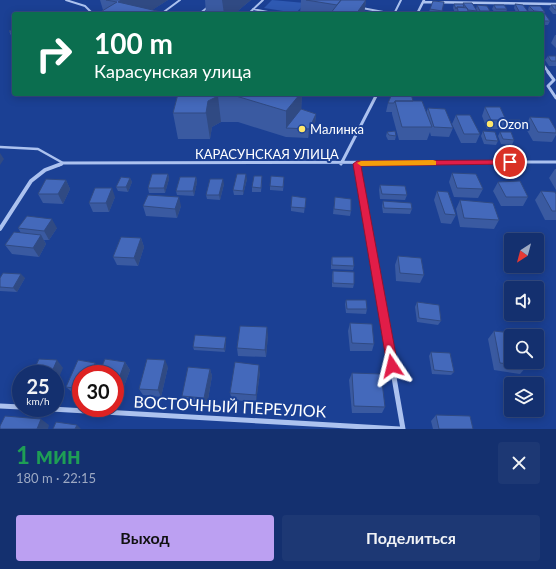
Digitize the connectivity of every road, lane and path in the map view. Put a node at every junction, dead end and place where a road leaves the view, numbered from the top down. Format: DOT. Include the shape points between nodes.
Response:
graph roads {
  1 [pos="66,0"];
  2 [pos="75,0"];
  3 [pos="180,0"];
  4 [pos="263,0"];
  5 [pos="401,0"];
  6 [pos="424,1"];
  7 [pos="72,2"];
  8 [pos="556,4"];
  9 [pos="210,5"];
  10 [pos="355,7"];
  11 [pos="253,9"];
  12 [pos="92,12"];
  13 [pos="164,12"];
  14 [pos="201,12"];
  15 [pos="250,12"];
  16 [pos="268,12"];
  17 [pos="383,12"];
  18 [pos="395,12"];
  19 [pos="418,12"];
  20 [pos="544,66"];
  21 [pos="376,96"];
  22 [pos="556,98"];
  23 [pos="0,147"];
  24 [pos="556,162"];
  25 [pos="63,163"];
  26 [pos="341,164"];
  27 [pos="357,164"];
  28 [pos="0,229"];
  29 [pos="0,406"];
  30 [pos="12,407"];
  31 [pos="64,410"];
  32 [pos="401,429"];
  1 -- 7 [label="lane"];
  2 -- 7 [label="lane"];
  3 -- 13 [label="lane"];
  4 -- 11 [label="lane"];
  5 -- 18 [label="lane"];
  6 -- 8 [label="street"];
  6 -- 19 [label="street"];
  7 -- 12 [label="lane"];
  9 -- 14 [label="lane"];
  10 -- 17 [label="lane"];
  11 -- 15 [label="lane"];
  11 -- 16 [label="lane"];
  20 -- 22 [label="street" via="554,80 548,86"];
  21 -- 26 [label="street"];
  23 -- 25 [label="lane" via="38,149"];
  24 -- 27 [label="street, КАРАСУНСКАЯ УЛИЦА"];
  25 -- 26 [label="street, КАРАСУНСКАЯ УЛИЦА"];
  25 -- 28 [label="street, КАРАСУНСКАЯ УЛИЦА" via="45,170 31,181"];
  26 -- 27 [label="street, КАРАСУНСКАЯ УЛИЦА"];
  27 -- 32 [label="street"];
  29 -- 30 [label="street"];
  31 -- 32 [label="street, ВОСТОЧНЫЙ ПЕРЕУЛОК"];
}
